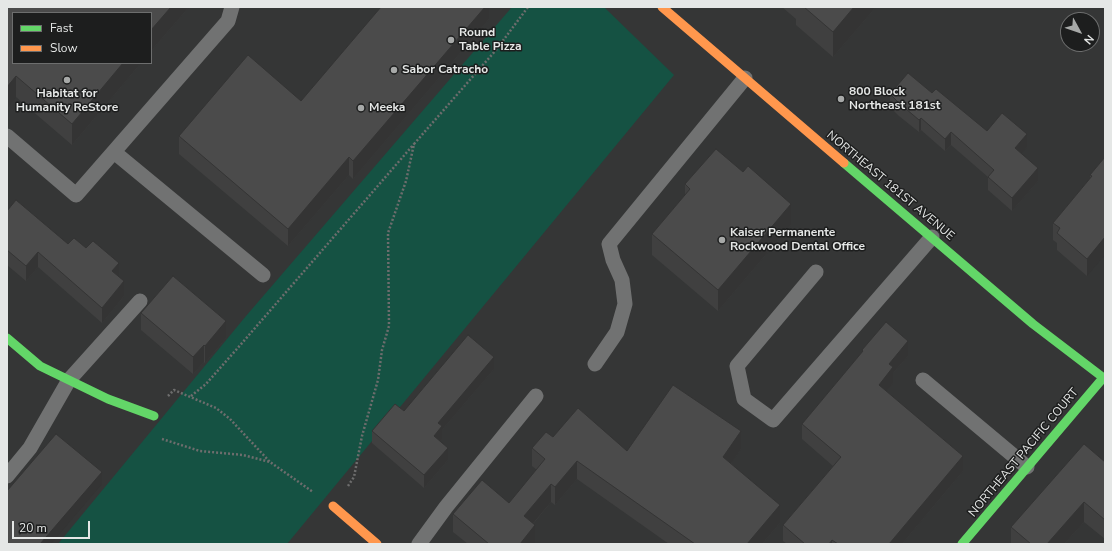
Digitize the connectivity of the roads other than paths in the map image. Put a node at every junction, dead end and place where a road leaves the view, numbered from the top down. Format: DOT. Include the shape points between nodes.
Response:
graph roads {
  1 [pos="232,7"];
  2 [pos="662,7"];
  3 [pos="745,78"];
  4 [pos="7,136"];
  5 [pos="114,152"];
  6 [pos="932,237"];
  7 [pos="816,272"];
  8 [pos="263,274"];
  9 [pos="140,301"];
  10 [pos="7,338"];
  11 [pos="595,364"];
  12 [pos="1104,378"];
  13 [pos="69,380"];
  14 [pos="923,380"];
  15 [pos="536,396"];
  16 [pos="154,416"];
  17 [pos="1027,467"];
  18 [pos="7,476"];
  19 [pos="332,506"];
  20 [pos="377,544"];
  21 [pos="419,544"];
  22 [pos="962,544"];
  1 -- 5 [label="lane" via="228,21"];
  2 -- 3 [label="main road, NORTHEAST 181ST AVENUE"];
  3 -- 6 [label="main road, NORTHEAST 181ST AVENUE"];
  3 -- 11 [label="lane" via="609,244 622,280 625,304 617,332"];
  4 -- 5 [label="lane" via="76,195"];
  5 -- 8 [label="lane"];
  6 -- 7 [label="lane" via="773,420 744,400 737,366"];
  6 -- 12 [label="main road, NORTHEAST 181ST AVENUE" via="1034,324"];
  9 -- 13 [label="lane"];
  10 -- 13 [label="main road" via="40,366"];
  12 -- 17 [label="main road, NORTHEAST PACIFIC COURT"];
  13 -- 16 [label="main road"];
  13 -- 18 [label="lane" via="30,448"];
  14 -- 17 [label="lane"];
  15 -- 21 [label="lane"];
  17 -- 22 [label="main road, NORTHEAST PACIFIC COURT"];
  19 -- 20 [label="main road"];
}
